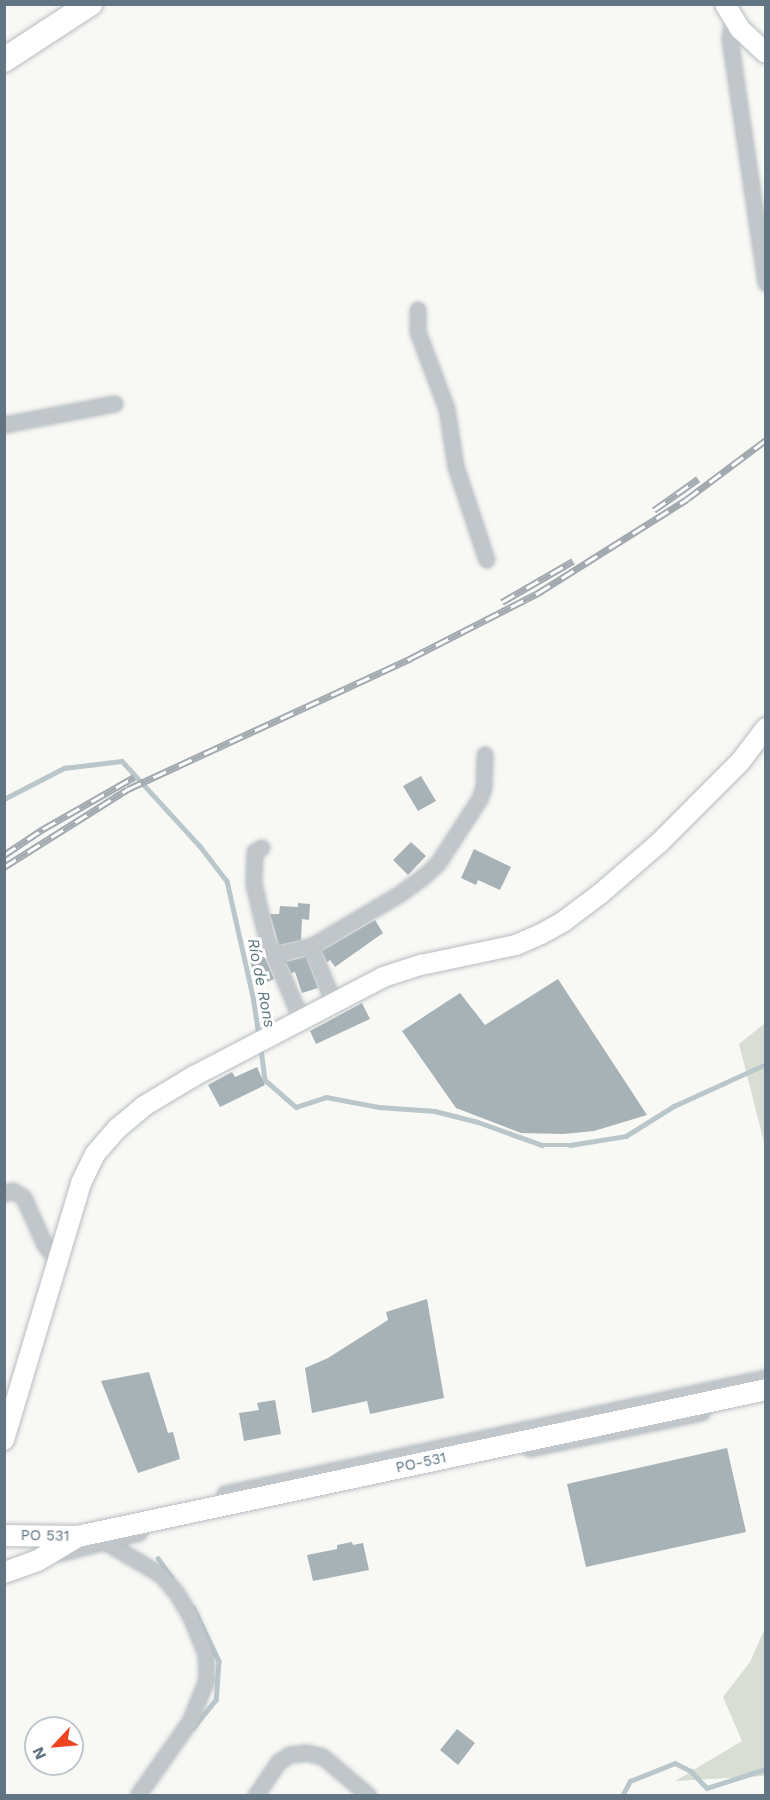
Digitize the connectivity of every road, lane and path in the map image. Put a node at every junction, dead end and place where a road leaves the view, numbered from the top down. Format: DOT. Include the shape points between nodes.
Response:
graph roads {
  1 [pos="90,4"];
  2 [pos="729,12"];
  3 [pos="765,53"];
  4 [pos="4,60"];
  5 [pos="765,283"];
  6 [pos="418,310"];
  7 [pos="115,404"];
  8 [pos="4,425"];
  9 [pos="487,560"];
  10 [pos="765,728"];
  11 [pos="485,755"];
  12 [pos="262,848"];
  13 [pos="311,947"];
  14 [pos="275,955"];
  15 [pos="334,1003"];
  16 [pos="302,1021"];
  17 [pos="4,1194"];
  18 [pos="57,1259"];
  19 [pos="765,1378"];
  20 [pos="765,1389"];
  21 [pos="765,1400"];
  22 [pos="4,1440"];
  23 [pos="28,1535"];
  24 [pos="4,1536"];
  25 [pos="77,1536"];
  26 [pos="105,1542"];
  27 [pos="38,1560"];
  28 [pos="4,1572"];
  29 [pos="138,1796"];
  30 [pos="256,1796"];
  31 [pos="369,1796"];
  1 -- 4 [label="highway"];
  2 -- 3 [label="main road"];
  2 -- 5 [label="street"];
  6 -- 9 [label="street" via="418,332 447,408 456,467"];
  7 -- 8 [label="street"];
  10 -- 15 [label="main road" via="740,762 658,843 564,921 499,950 400,971"];
  11 -- 13 [label="street" via="480,799 438,864 414,886"];
  12 -- 14 [label="street" via="255,852 254,884 267,939"];
  13 -- 14 [label="street"];
  13 -- 15 [label="street"];
  14 -- 16 [label="street"];
  15 -- 16 [label="main road"];
  16 -- 18 [label="main road" via="151,1101 118,1128 88,1166"];
  17 -- 18 [label="street" via="13,1191 24,1198 45,1245"];
  18 -- 22 [label="main road"];
  19 -- 23 [label="street, PO-531"];
  20 -- 25 [label="main road, PO-531"];
  21 -- 26 [label="street, PO-531" via="546,1447 470,1458"];
  23 -- 24 [label="main road, PO 531"];
  23 -- 25 [label="main road, PO 531"];
  24 -- 28 [label="main road" via="12,1555"];
  25 -- 27 [label="main road, PO 531"];
  26 -- 27 [label="street, PO-531"];
  26 -- 29 [label="street" via="161,1575 176,1592 206,1654 207,1680 190,1722"];
  27 -- 28 [label="main road, PO-531"];
  30 -- 31 [label="street" via="279,1762 290,1755 307,1753 323,1757"];
}
